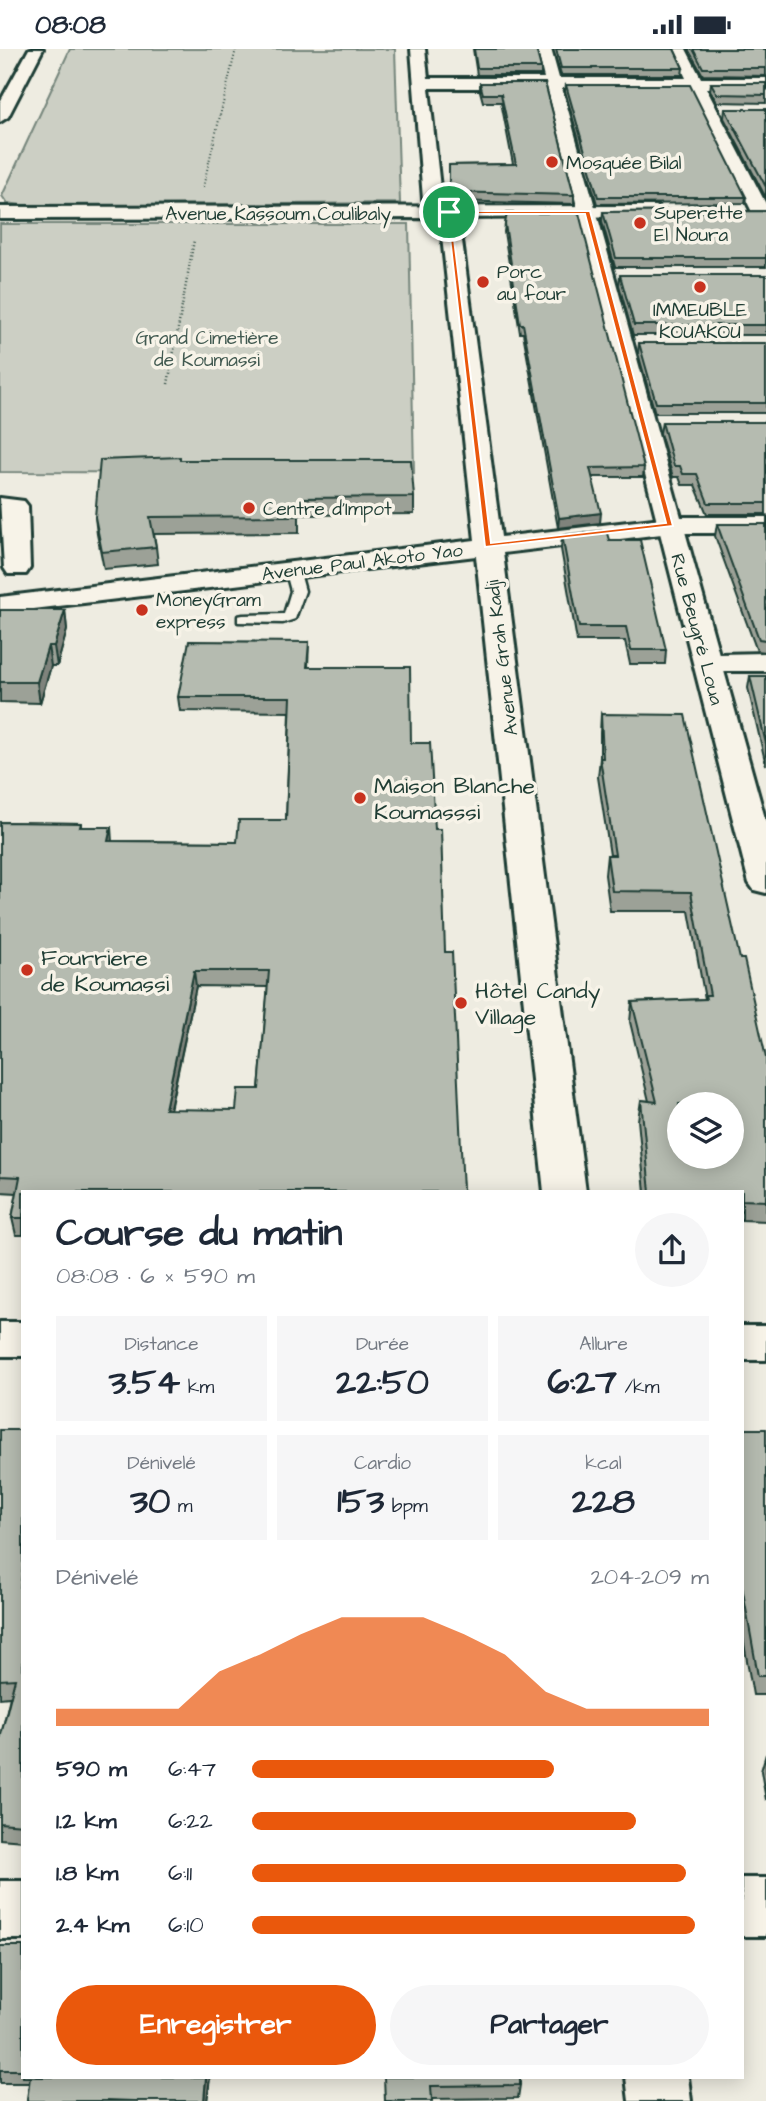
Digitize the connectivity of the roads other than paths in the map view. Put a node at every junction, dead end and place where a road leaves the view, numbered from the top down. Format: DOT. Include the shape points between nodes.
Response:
graph roads {
  1 [pos="36,49"];
  2 [pos="418,49"];
  3 [pos="544,49"];
  4 [pos="680,49"];
  5 [pos="421,83"];
  6 [pos="553,83"];
  7 [pos="696,83"];
  8 [pos="766,83"];
  9 [pos="0,117"];
  10 [pos="732,153"];
  11 [pos="754,153"];
  12 [pos="449,212"];
  13 [pos="588,212"];
  14 [pos="674,212"];
  15 [pos="736,212"];
  16 [pos="764,212"];
  17 [pos="0,213"];
  18 [pos="604,276"];
  19 [pos="631,276"];
  20 [pos="644,423"];
  21 [pos="671,423"];
  22 [pos="0,506"];
  23 [pos="670,525"];
  24 [pos="766,525"];
  25 [pos="488,545"];
  26 [pos="17,568"];
  27 [pos="292,569"];
  28 [pos="0,605"];
  29 [pos="243,619"];
  30 [pos="766,662"];
  31 [pos="707,663"];
  32 [pos="758,824"];
  33 [pos="766,883"];
  34 [pos="565,1190"];
  35 [pos="0,1339"];
  36 [pos="21,1339"];
  37 [pos="744,1343"];
  38 [pos="766,1343"];
  39 [pos="744,1907"];
  40 [pos="766,1907"];
  41 [pos="0,1910"];
  42 [pos="21,1910"];
  43 [pos="657,2079"];
  44 [pos="660,2101"];
  1 -- 9 [label="street"];
  2 -- 5 [label="street, Avenue Grah Kadji"];
  3 -- 6 [label="street, Rue Beugré Loua"];
  4 -- 7 [label="street"];
  5 -- 6 [label="street"];
  5 -- 12 [label="street, Avenue Grah Kadji" via="432,199"];
  6 -- 7 [label="street"];
  6 -- 13 [label="street, Rue Beugré Loua"];
  7 -- 8 [label="street"];
  7 -- 10 [label="street" via="717,110"];
  10 -- 11 [label="street"];
  10 -- 16 [label="street"];
  12 -- 13 [label="street, Avenue Kassoum Coulibaly"];
  12 -- 17 [label="street, Avenue Kassoum Coulibaly"];
  12 -- 25 [label="street, Avenue Grah Kadji"];
  13 -- 14 [label="street, Avenue Kassoum Coulibaly"];
  13 -- 18 [label="street, Rue Beugré Loua"];
  15 -- 16 [label="street"];
  18 -- 19 [label="street"];
  18 -- 20 [label="street, Rue Beugré Loua" via="636,344"];
  20 -- 21 [label="street"];
  20 -- 23 [label="street, Rue Beugré Loua"];
  22 -- 26 [label="street" via="15,506"];
  23 -- 24 [label="street, Avenue Paul Akoto Yao"];
  23 -- 25 [label="street, Avenue Paul Akoto Yao"];
  23 -- 31 [label="street, Rue Beugré Loua"];
  25 -- 27 [label="street, Avenue Paul Akoto Yao"];
  25 -- 34 [label="street, Avenue Grah Kadji"];
  27 -- 28 [label="street, Avenue Paul Akoto Yao"];
  27 -- 29 [label="lane" via="298,591 290,616"];
  30 -- 31 [label="street"];
  31 -- 32 [label="street, Rue Beugré Loua"];
  32 -- 33 [label="street, Rue Beugré Loua"];
  35 -- 36 [label="street"];
  37 -- 38 [label="street"];
  39 -- 40 [label="street"];
  41 -- 42 [label="street"];
  43 -- 44 [label="street"];
}
